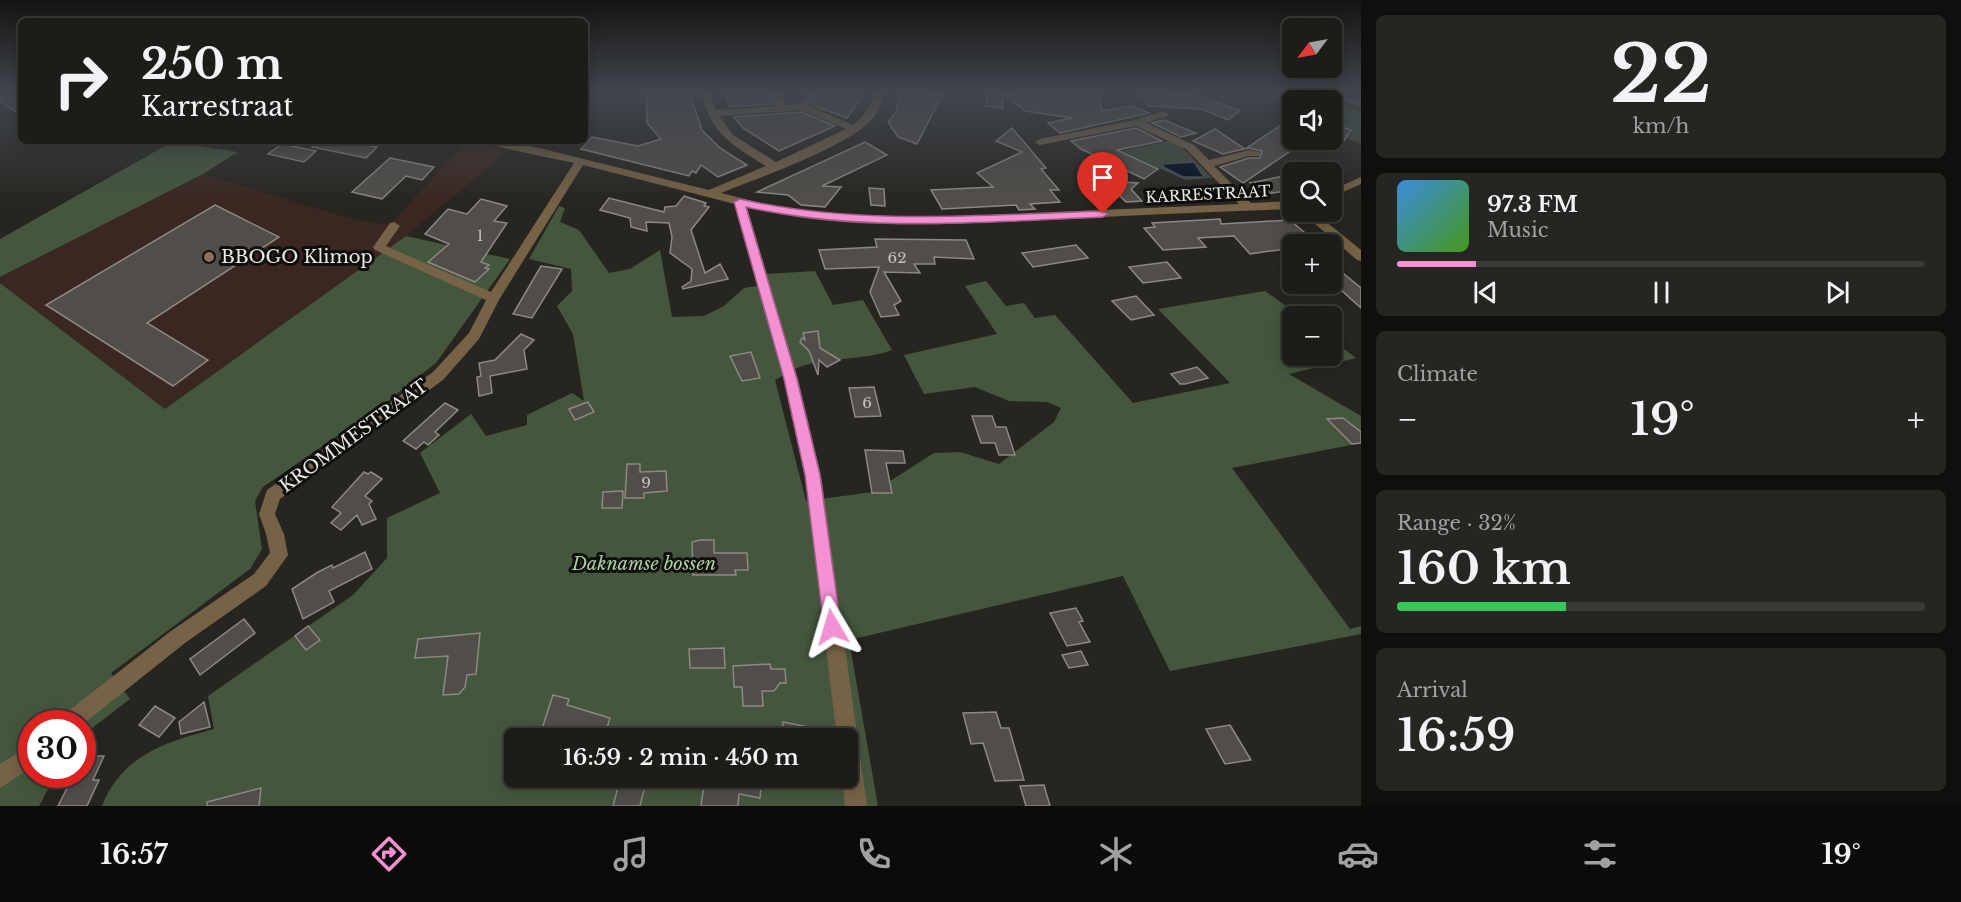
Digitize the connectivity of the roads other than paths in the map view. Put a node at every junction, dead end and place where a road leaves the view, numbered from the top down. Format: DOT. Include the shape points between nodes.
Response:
graph roads {
  1 [pos="720,129"];
  2 [pos="854,129"];
  3 [pos="1107,129"];
  4 [pos="1149,129"];
  5 [pos="1040,141"];
  6 [pos="499,144"];
  7 [pos="1256,154"];
  8 [pos="580,162"];
  9 [pos="1208,164"];
  10 [pos="774,166"];
  11 [pos="1361,180"];
  12 [pos="1342,189"];
  13 [pos="708,195"];
  14 [pos="740,202"];
  15 [pos="1282,205"];
  16 [pos="1248,207"];
  17 [pos="1319,222"];
  18 [pos="394,226"];
  19 [pos="1361,257"];
  20 [pos="494,298"];
  21 [pos="86,710"];
  22 [pos="845,728"];
  23 [pos="18,764"];
  24 [pos="0,777"];
  25 [pos="854,788"];
  26 [pos="856,806"];
  1 -- 10 [label="street"];
  2 -- 10 [label="street"];
  3 -- 5 [label="street"];
  4 -- 9 [label="street" via="1190,147"];
  6 -- 8 [label="street, KARRESTRAAT"];
  7 -- 9 [label="street"];
  8 -- 13 [label="street, KARRESTRAAT"];
  8 -- 20 [label="street, KROMMESTRAAT"];
  9 -- 16 [label="street"];
  10 -- 13 [label="street"];
  11 -- 12 [label="street"];
  13 -- 14 [label="street, KARRESTRAAT"];
  14 -- 16 [label="street, KARRESTRAAT" via="824,217 909,221"];
  14 -- 22 [label="street" via="791,379 813,475"];
  15 -- 16 [label="street, KARRESTRAAT"];
  17 -- 19 [label="street"];
  18 -- 20 [label="street" via="379,247"];
  20 -- 21 [label="street, KROMMESTRAAT" via="474,336 438,376 273,495 267,514 279,555 260,580"];
  23 -- 24 [label="street"];
  25 -- 26 [label="street"];
}
